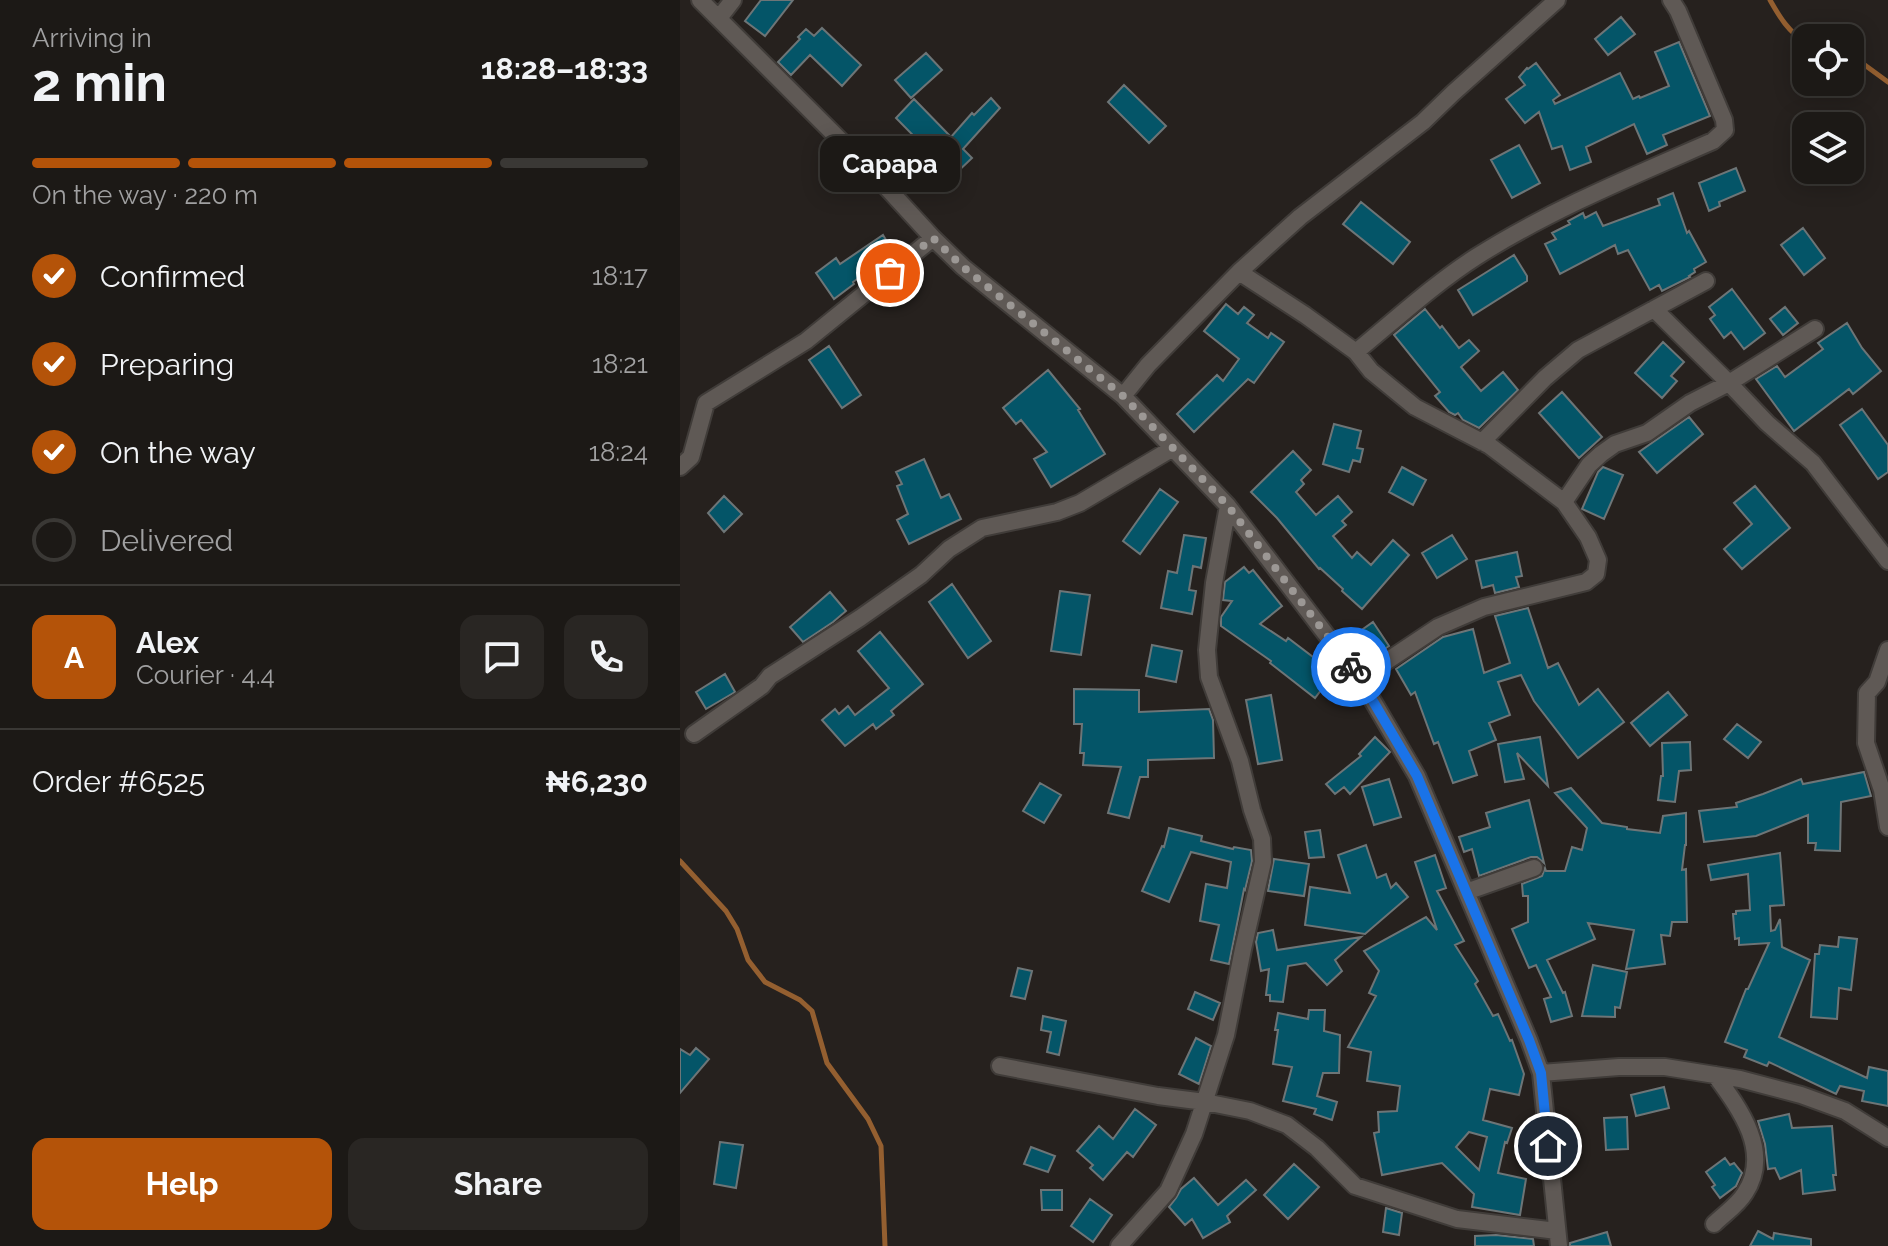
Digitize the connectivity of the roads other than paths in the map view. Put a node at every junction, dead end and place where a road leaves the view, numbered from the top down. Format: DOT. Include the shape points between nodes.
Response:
graph roads {
  1 [pos="700,0"];
  2 [pos="733,0"];
  3 [pos="1557,0"];
  4 [pos="1671,0"];
  5 [pos="719,18"];
  6 [pos="933,238"];
  7 [pos="1239,272"];
  8 [pos="1706,281"];
  9 [pos="1654,309"];
  10 [pos="1815,329"];
  11 [pos="1356,352"];
  12 [pos="1729,383"];
  13 [pos="1123,396"];
  14 [pos="1482,442"];
  15 [pos="1173,448"];
  16 [pos="680,467"];
  17 [pos="1564,502"];
  18 [pos="1228,506"];
  19 [pos="1888,561"];
  20 [pos="1888,650"];
  21 [pos="1360,679"];
  22 [pos="694,734"];
  23 [pos="1888,827"];
  24 [pos="1534,868"];
  25 [pos="1466,892"];
  26 [pos="1000,1066"];
  27 [pos="1541,1073"];
  28 [pos="1715,1075"];
  29 [pos="1205,1102"];
  30 [pos="1888,1138"];
  31 [pos="1714,1224"];
  32 [pos="1558,1238"];
  33 [pos="1119,1246"];
  1 -- 5 [label="street"];
  2 -- 5 [label="street"];
  3 -- 7 [label="street" via="1423,122 1300,217"];
  4 -- 11 [label="street" via="1725,130 1713,141 1619,182 1476,257"];
  5 -- 6 [label="street"];
  6 -- 13 [label="street"];
  6 -- 16 [label="street" via="806,341 706,403 691,457"];
  7 -- 11 [label="street"];
  7 -- 13 [label="street"];
  8 -- 9 [label="street"];
  9 -- 12 [label="street"];
  9 -- 14 [label="street" via="1578,350"];
  10 -- 12 [label="street"];
  11 -- 14 [label="street" via="1415,407"];
  12 -- 17 [label="street" via="1601,454"];
  12 -- 19 [label="street" via="1813,463"];
  13 -- 15 [label="street"];
  14 -- 17 [label="street"];
  15 -- 18 [label="street"];
  15 -- 22 [label="street" via="1080,503 982,528"];
  17 -- 21 [label="street" via="1588,537 1598,560 1596,574 1586,582 1472,612 1428,633"];
  18 -- 21 [label="street"];
  18 -- 29 [label="street" via="1214,583 1209,677 1240,761 1262,839 1263,862 1226,1035"];
  20 -- 23 [label="street" via="1877,682 1867,693 1865,719 1866,743"];
  21 -- 25 [label="street" via="1417,776"];
  24 -- 25 [label="street"];
  25 -- 27 [label="street"];
  26 -- 29 [label="street"];
  27 -- 28 [label="street" via="1665,1067"];
  27 -- 32 [label="street"];
  28 -- 30 [label="street" via="1845,1111"];
  28 -- 31 [label="street" via="1741,1109 1756,1163 1744,1196"];
  29 -- 32 [label="street" via="1287,1125 1355,1186 1457,1219"];
  29 -- 33 [label="street" via="1168,1191"];
}
